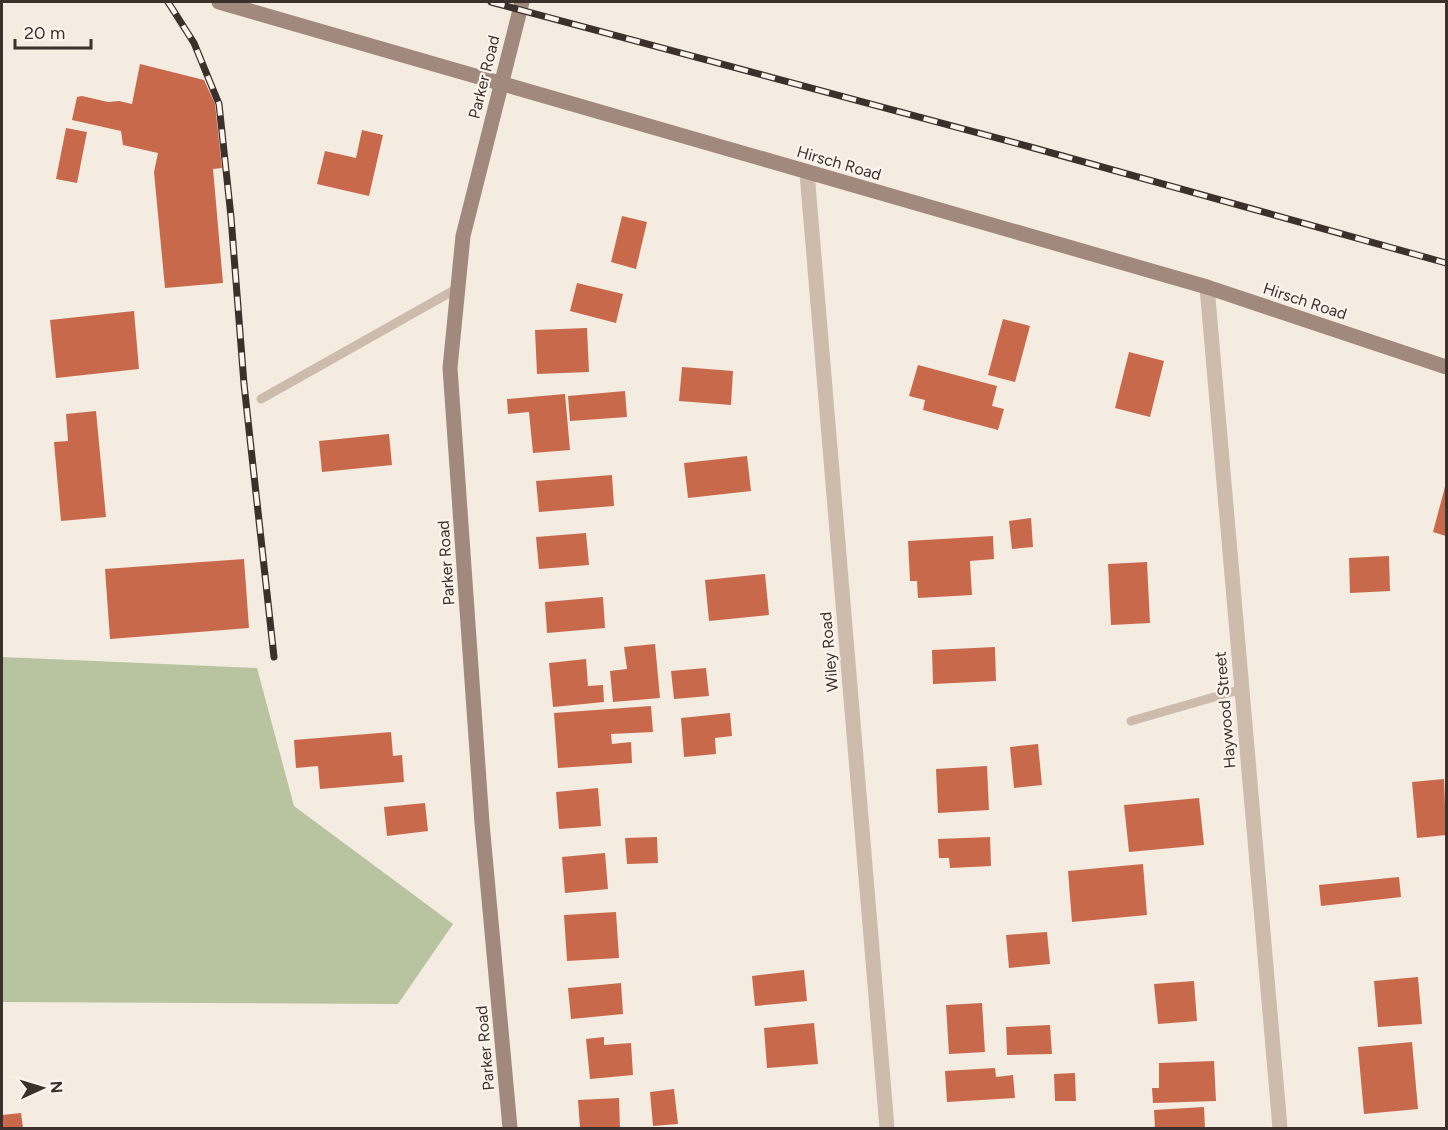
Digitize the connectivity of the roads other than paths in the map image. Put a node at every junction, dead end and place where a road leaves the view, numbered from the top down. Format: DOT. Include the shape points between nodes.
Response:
graph roads {
  1 [pos="219,2"];
  2 [pos="522,2"];
  3 [pos="501,84"];
  4 [pos="807,173"];
  5 [pos="458,288"];
  6 [pos="1207,288"];
  7 [pos="1446,367"];
  8 [pos="261,399"];
  9 [pos="1242,689"];
  10 [pos="1131,721"];
  11 [pos="510,1128"];
  12 [pos="887,1128"];
  13 [pos="1280,1128"];
  1 -- 3 [label="main road, Hirsch Road"];
  2 -- 3 [label="main road, Parker Road"];
  3 -- 4 [label="main road, Hirsch Road"];
  3 -- 5 [label="main road, Parker Road" via="463,236"];
  4 -- 6 [label="main road, Hirsch Road"];
  4 -- 12 [label="street, Wiley Road"];
  5 -- 8 [label="lane"];
  5 -- 11 [label="main road, Parker Road" via="450,368 482,823"];
  6 -- 7 [label="main road, Hirsch Road"];
  6 -- 9 [label="street, Haywood Street"];
  9 -- 10 [label="lane"];
  9 -- 13 [label="street, Haywood Street"];
}
